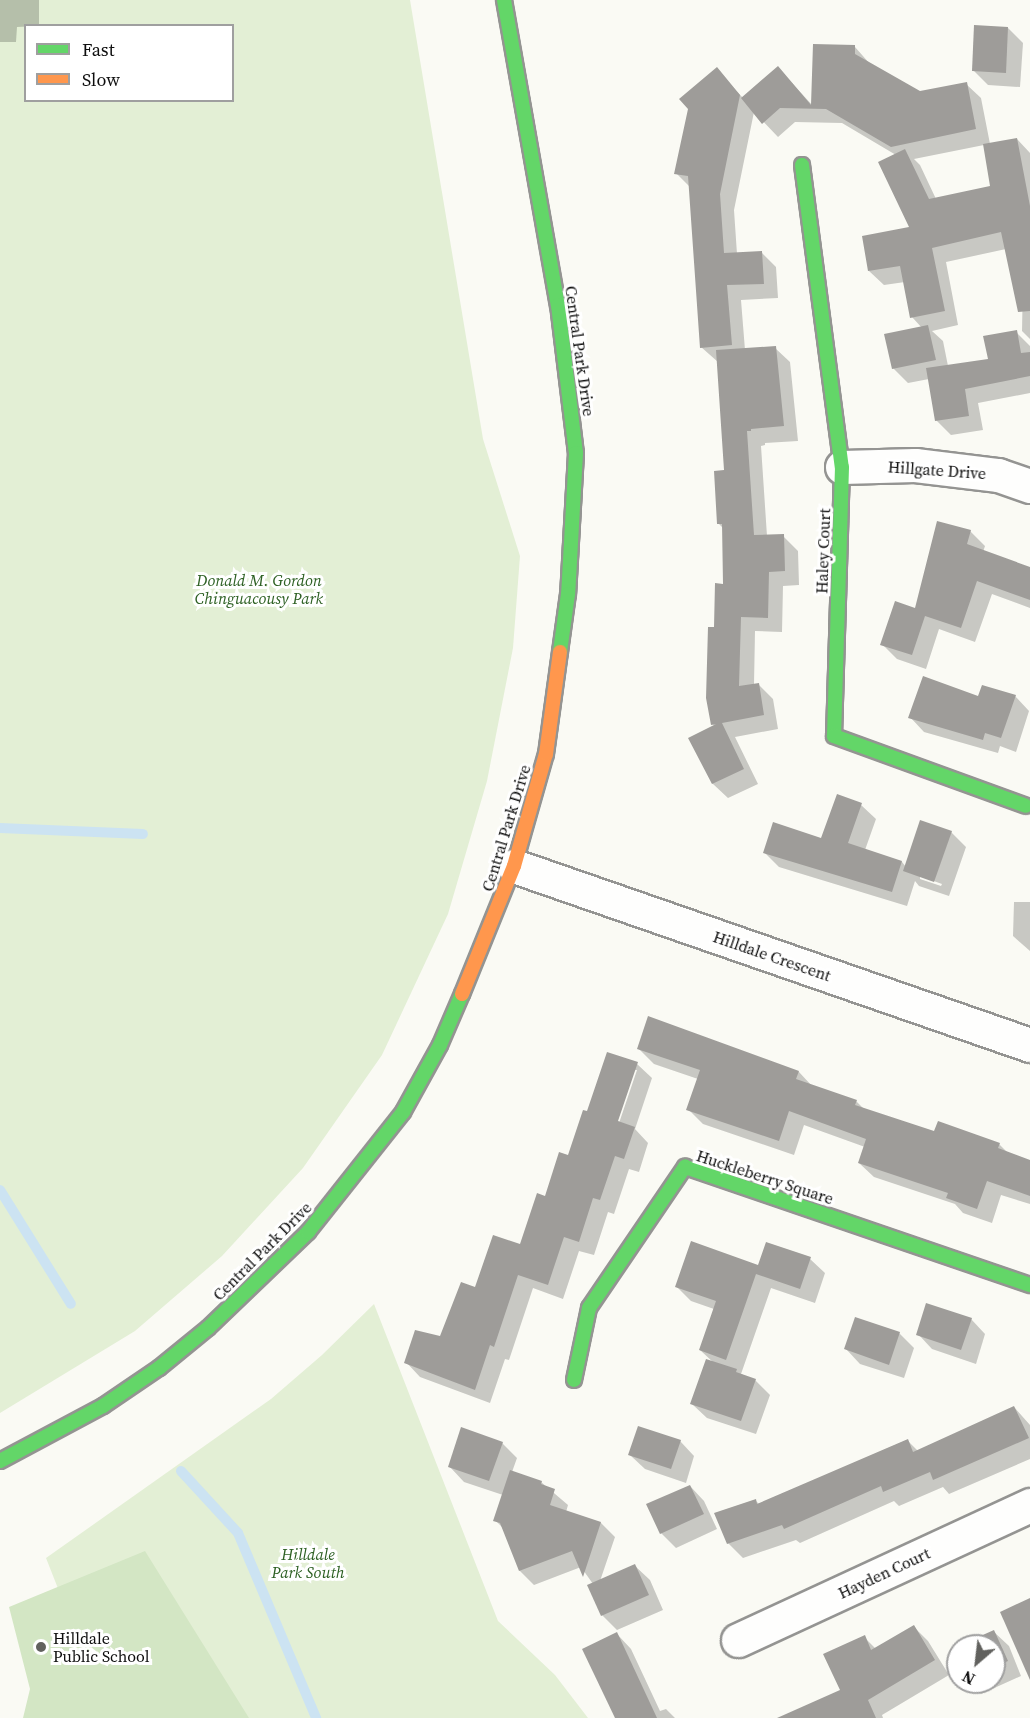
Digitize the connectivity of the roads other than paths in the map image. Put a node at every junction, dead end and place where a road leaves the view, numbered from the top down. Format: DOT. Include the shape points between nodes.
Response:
graph roads {
  1 [pos="504,0"];
  2 [pos="802,165"];
  3 [pos="842,467"];
  4 [pos="1030,486"];
  5 [pos="1026,806"];
  6 [pos="514,866"];
  7 [pos="1030,1045"];
  8 [pos="1030,1285"];
  9 [pos="574,1380"];
  10 [pos="0,1461"];
  11 [pos="1030,1505"];
  12 [pos="738,1640"];
  1 -- 6 [label="street, Central Park Drive" via="558,305 576,453 568,594 546,754"];
  2 -- 3 [label="street, Haley Court"];
  3 -- 4 [label="street, Hillgate Drive" via="915,465 998,475"];
  3 -- 5 [label="street, Haley Court" via="834,736"];
  6 -- 7 [label="street, Hilldale Crescent"];
  6 -- 10 [label="street, Central Park Drive" via="440,1045 403,1112 308,1232 208,1328 159,1368 93,1412"];
  8 -- 9 [label="street, Huckleberry Square" via="685,1167 589,1308"];
  11 -- 12 [label="street, Hayden Court"];
}
